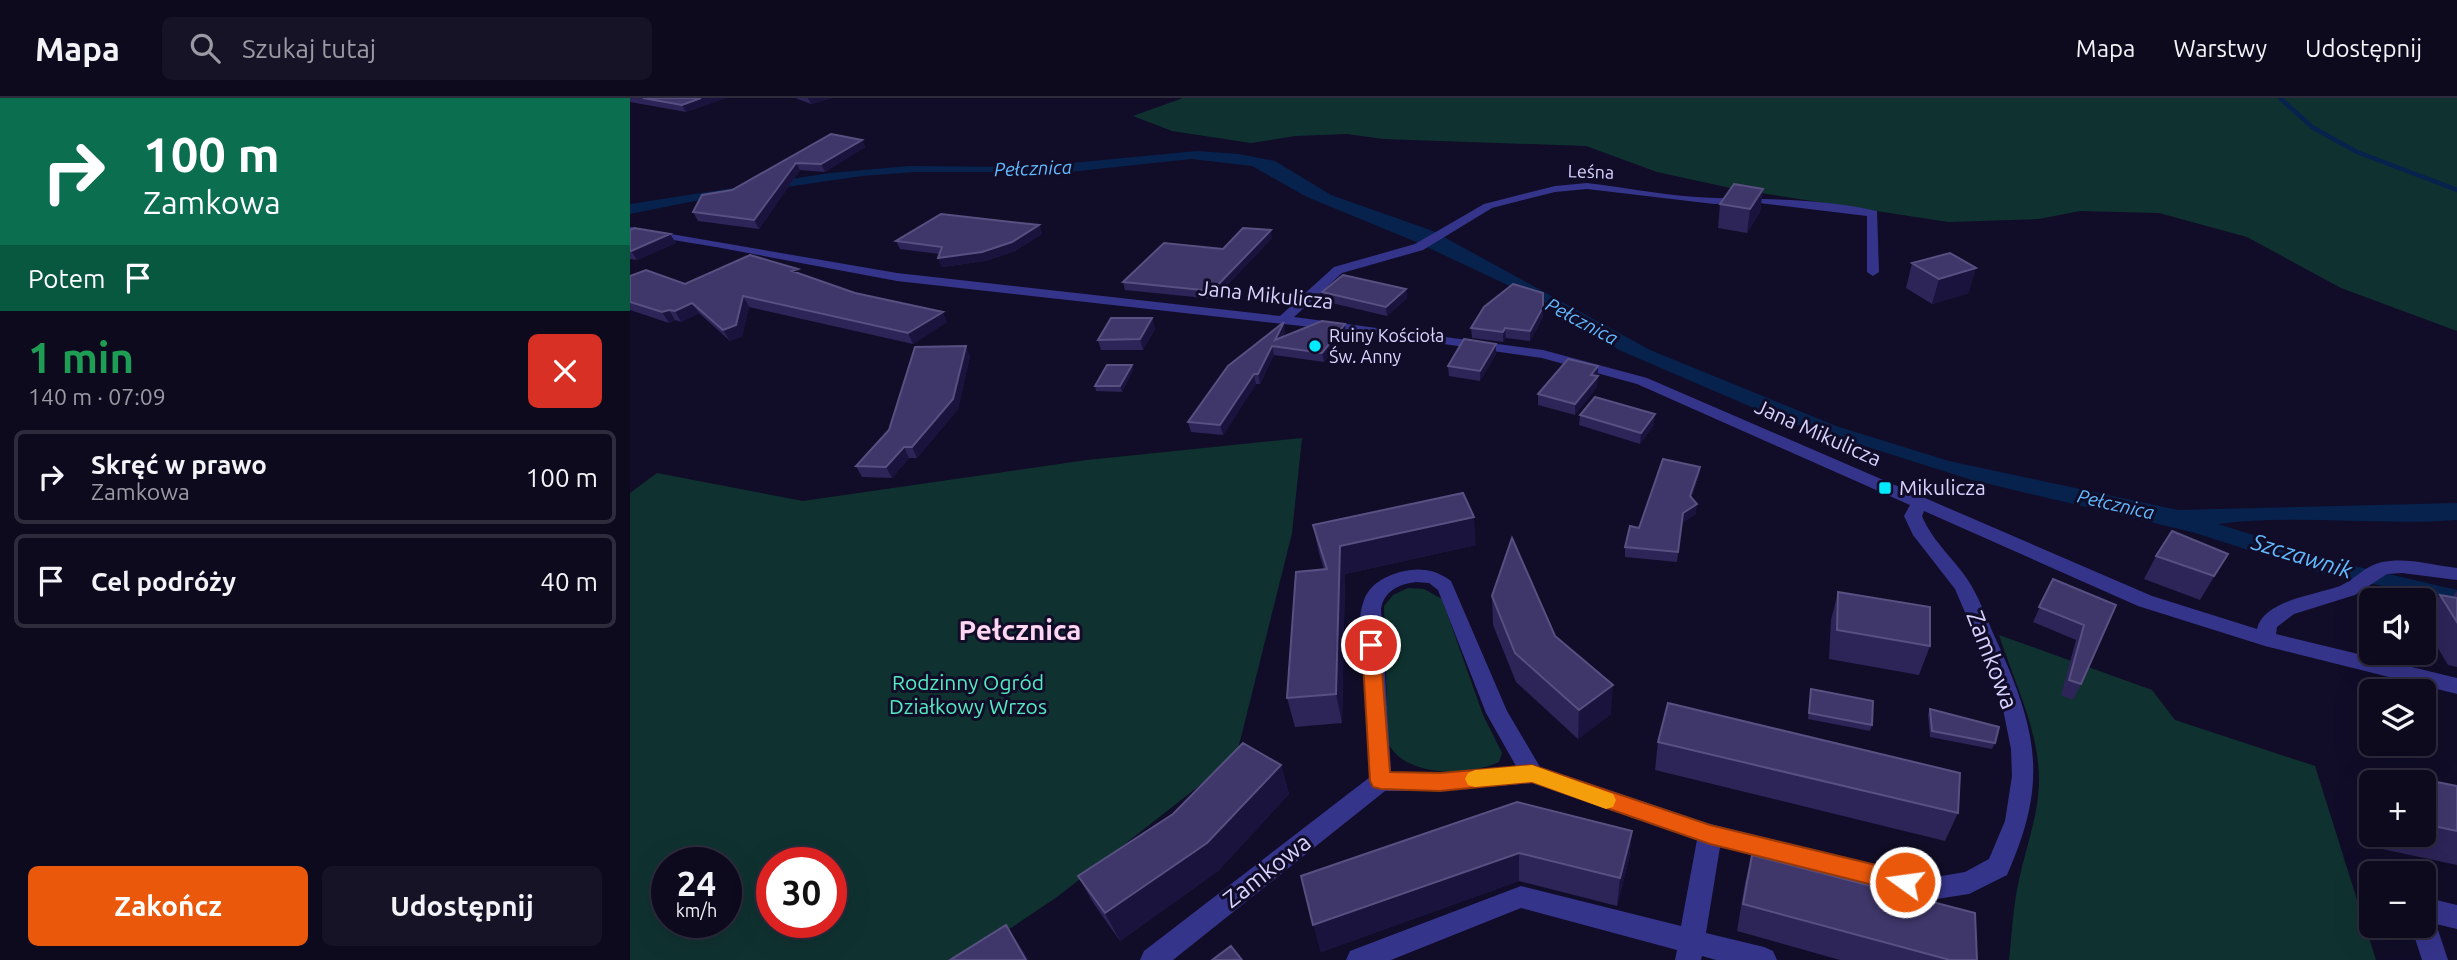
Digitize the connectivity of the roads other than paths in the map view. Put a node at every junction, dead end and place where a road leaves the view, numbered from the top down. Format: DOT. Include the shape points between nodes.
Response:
graph roads {
  1 [pos="630,230"];
  2 [pos="1872,272"];
  3 [pos="1283,320"];
  4 [pos="1920,503"];
  5 [pos="2457,575"];
  6 [pos="2265,639"];
  7 [pos="2457,686"];
  8 [pos="1532,774"];
  9 [pos="1381,781"];
  10 [pos="1710,834"];
  11 [pos="2436,912"];
  12 [pos="2457,917"];
  13 [pos="2428,938"];
  14 [pos="1690,951"];
  15 [pos="1153,960"];
  16 [pos="1359,960"];
  17 [pos="1764,960"];
  18 [pos="2435,960"];
  1 -- 3 [label="street, Jana Mikulicza" via="897,277"];
  2 -- 3 [label="street, Leśna" via="1873,213 1786,202 1555,188 1488,206 1419,247 1338,270"];
  3 -- 4 [label="street, Jana Mikulicza" via="1543,354 1609,370"];
  4 -- 6 [label="street, Jana Mikulicza" via="2145,600"];
  4 -- 10 [label="street, Zamkowa" via="1913,516 1919,531 1964,587 2010,694 2022,749 2017,821 1998,867 1969,883 1930,889"];
  5 -- 6 [label="street" via="2383,568 2348,590 2287,609 2267,624"];
  6 -- 7 [label="street, Jana Mikulicza"];
  8 -- 9 [label="street, Zamkowa" via="1440,782"];
  8 -- 9 [label="street" via="1497,713 1451,598 1443,584 1426,575 1382,586 1373,599 1370,620"];
  8 -- 10 [label="street, Zamkowa"];
  9 -- 15 [label="street, Zamkowa"];
  10 -- 14 [label="street"];
  11 -- 12 [label="street"];
  13 -- 18 [label="street"];
  14 -- 16 [label="street" via="1521,897"];
  14 -- 17 [label="street"];
}
